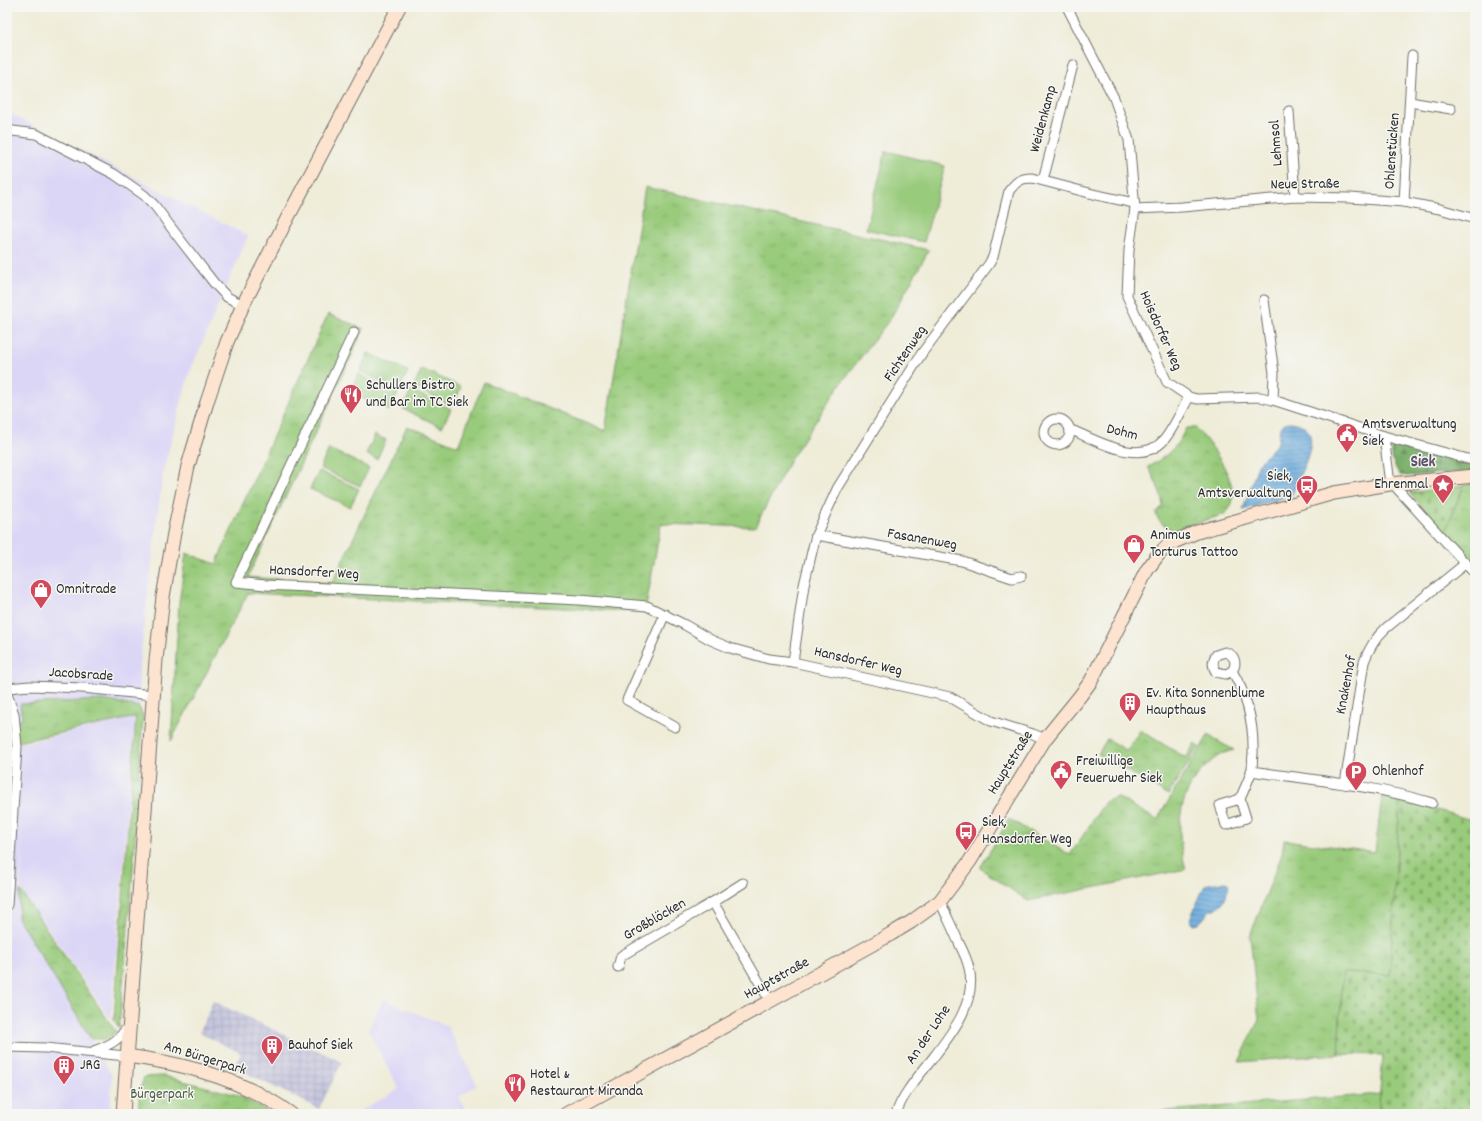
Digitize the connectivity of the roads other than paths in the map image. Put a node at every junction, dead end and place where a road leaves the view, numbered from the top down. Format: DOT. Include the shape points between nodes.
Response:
graph roads {
  1 [pos="399,7"];
  2 [pos="1067,7"];
  3 [pos="1412,56"];
  4 [pos="1073,65"];
  5 [pos="1410,102"];
  6 [pos="1451,109"];
  7 [pos="1289,111"];
  8 [pos="13,131"];
  9 [pos="1043,180"];
  10 [pos="1295,197"];
  11 [pos="1404,202"];
  12 [pos="1134,206"];
  13 [pos="1475,219"];
  14 [pos="1264,300"];
  15 [pos="243,305"];
  16 [pos="354,332"];
  17 [pos="1189,397"];
  18 [pos="1273,400"];
  19 [pos="1070,432"];
  20 [pos="1384,436"];
  21 [pos="1475,461"];
  22 [pos="1475,476"];
  23 [pos="1392,484"];
  24 [pos="816,535"];
  25 [pos="1466,563"];
  26 [pos="1475,574"];
  27 [pos="1021,576"];
  28 [pos="665,614"];
  29 [pos="793,662"];
  30 [pos="1232,671"];
  31 [pos="7,688"];
  32 [pos="7,694"];
  33 [pos="153,695"];
  34 [pos="675,727"];
  35 [pos="1044,739"];
  36 [pos="1251,771"];
  37 [pos="1345,784"];
  38 [pos="1240,799"];
  39 [pos="1432,803"];
  40 [pos="8,871"];
  41 [pos="743,884"];
  42 [pos="940,901"];
  43 [pos="713,902"];
  44 [pos="7,905"];
  45 [pos="618,967"];
  46 [pos="770,1001"];
  47 [pos="129,1025"];
  48 [pos="7,1047"];
  49 [pos="91,1052"];
  50 [pos="126,1056"];
  51 [pos="123,1114"];
  52 [pos="291,1114"];
  53 [pos="566,1114"];
  54 [pos="896,1114"];
  1 -- 15 [label="street"];
  2 -- 12 [label="street, Hoisdorfer Weg" via="1114,98 1129,140"];
  3 -- 5 [label="street, Ohlenstücken"];
  4 -- 9 [label="street, Weidenkamp"];
  5 -- 6 [label="street, Ohlenstücken"];
  5 -- 11 [label="street, Ohlenstücken"];
  7 -- 10 [label="street, Lehmsol"];
  8 -- 15 [label="street" via="36,134 114,174 133,187 155,206 227,297"];
  9 -- 12 [label="street, Fichtenweg"];
  9 -- 24 [label="street, Fichtenweg" via="1024,178 1016,182 1009,191 993,257 922,353 837,489"];
  10 -- 11 [label="street, Neue Straße"];
  10 -- 12 [label="street, Neue Straße" via="1182,207"];
  11 -- 13 [label="street, Neue Straße"];
  12 -- 17 [label="street, Hoisdorfer Weg" via="1127,296 1167,382"];
  14 -- 18 [label="street" via="1274,373"];
  15 -- 33 [label="street" via="227,342 188,466 163,597"];
  16 -- 28 [label="street, Hansdorfer Weg" via="236,582 579,600 647,606"];
  17 -- 18 [label="street, Hoisdorfer Weg"];
  17 -- 19 [label="street, Dohm" via="1163,440 1146,451 1130,452 1114,448"];
  18 -- 20 [label="street, Hoisdorfer Weg"];
  20 -- 21 [label="street, Hoisdorfer Weg"];
  20 -- 23 [label="street"];
  22 -- 23 [label="street, Hauptstraße"];
  23 -- 25 [label="street"];
  23 -- 35 [label="street, Hauptstraße" via="1334,493 1197,532 1169,544 1147,570 1091,680"];
  24 -- 27 [label="street, Fasanenweg" via="962,561 1012,578"];
  24 -- 29 [label="street, Fichtenweg" via="804,586"];
  25 -- 26 [label="street"];
  25 -- 37 [label="street, Knakenhof" via="1386,628 1369,648 1364,662"];
  28 -- 29 [label="street, Hansdorfer Weg" via="730,648 769,659"];
  28 -- 34 [label="street" via="627,700"];
  29 -- 35 [label="street, Hansdorfer Weg" via="950,697 991,721"];
  30 -- 36 [label="street" via="1249,708 1253,742"];
  31 -- 33 [label="street, Jacobsrade" via="82,688"];
  32 -- 40 [label="street" via="14,718 17,747"];
  33 -- 47 [label="street"];
  35 -- 42 [label="street, Hauptstraße" via="970,861"];
  36 -- 37 [label="street"];
  36 -- 38 [label="street"];
  37 -- 39 [label="street" via="1402,794"];
  40 -- 44 [label="street"];
  41 -- 43 [label="street, Großblöcken"];
  42 -- 46 [label="street, Hauptstraße" via="911,922"];
  42 -- 54 [label="street, An der Lohe" via="969,968 969,995 962,1014 950,1034 915,1081"];
  43 -- 45 [label="street, Großblöcken" via="621,956"];
  43 -- 46 [label="street"];
  46 -- 53 [label="street, Hauptstraße"];
  47 -- 49 [label="street" via="112,1044"];
  47 -- 50 [label="street"];
  48 -- 49 [label="street"];
  49 -- 50 [label="street"];
  50 -- 51 [label="street"];
  50 -- 52 [label="street, Am Bürgerpark" via="169,1063 231,1081"];
}
